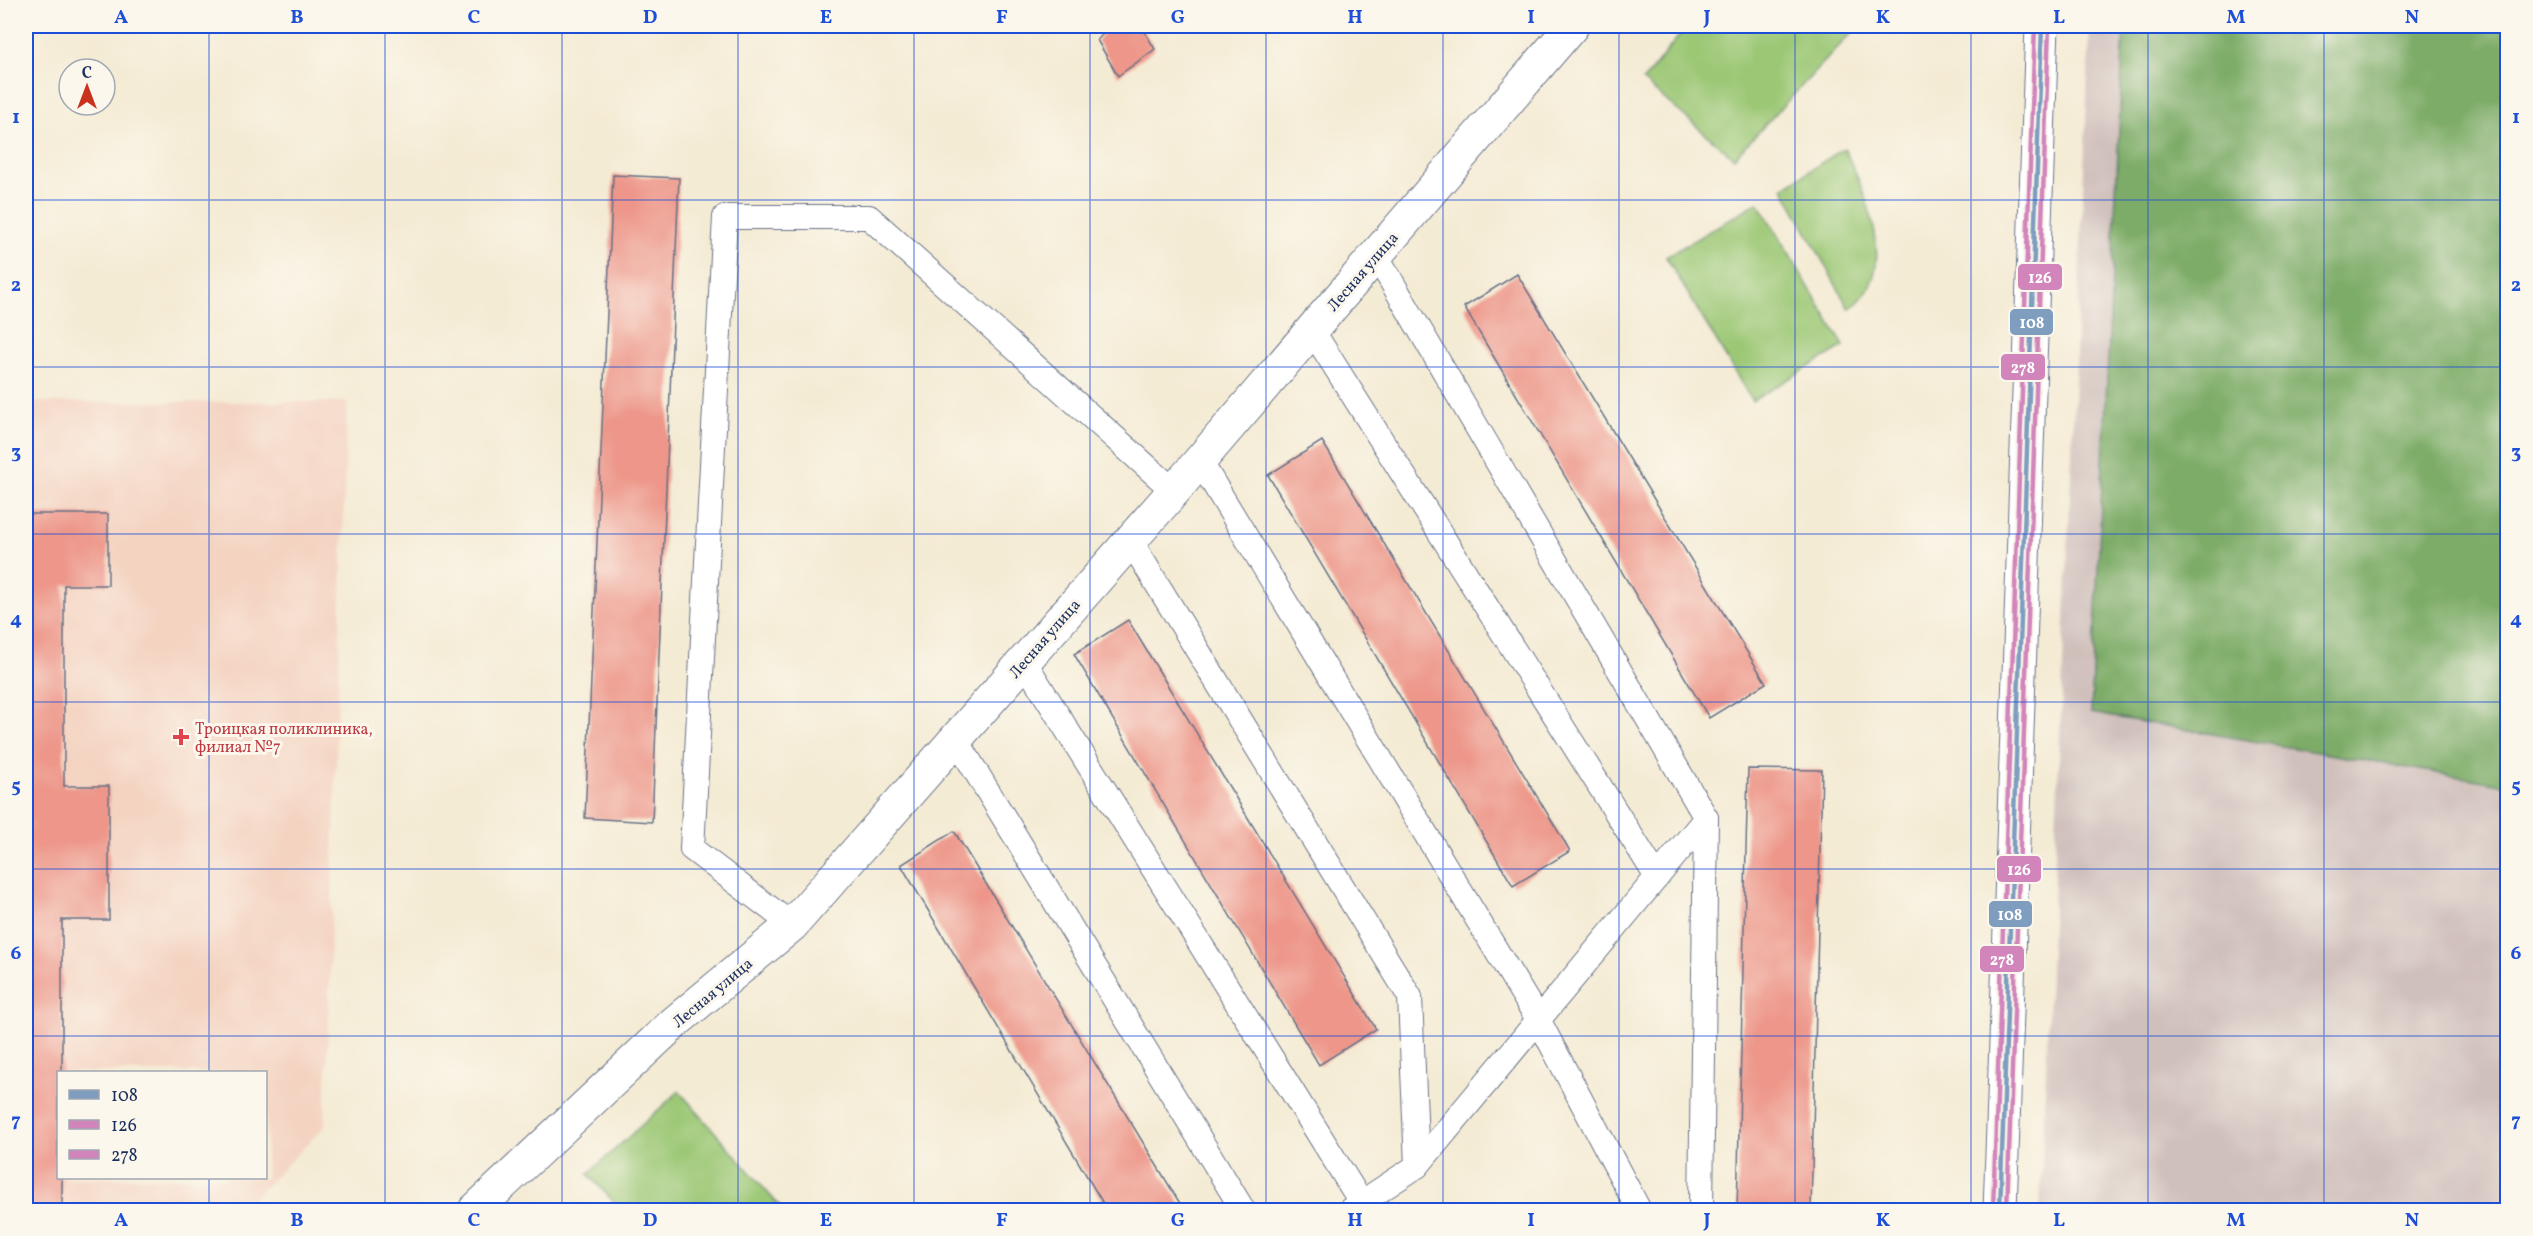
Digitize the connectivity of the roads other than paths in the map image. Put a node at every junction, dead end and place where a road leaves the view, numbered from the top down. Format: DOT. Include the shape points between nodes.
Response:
graph roads {
  1 [pos="1572,26"];
  2 [pos="2042,26"];
  3 [pos="1376,255"];
  4 [pos="1312,330"];
  5 [pos="1200,461"];
  6 [pos="1174,491"];
  7 [pos="1130,540"];
  8 [pos="1024,661"];
  9 [pos="956,739"];
  10 [pos="1706,819"];
  11 [pos="1657,877"];
  12 [pos="792,925"];
  13 [pos="1539,1021"];
  14 [pos="1416,1166"];
  15 [pos="1356,1206"];
  16 [pos="475,1210"];
  17 [pos="1243,1210"];
  18 [pos="1639,1210"];
  19 [pos="1701,1210"];
  20 [pos="2000,1210"];
  1 -- 3 [label="street, Лесная улица"];
  2 -- 20 [label="street"];
  3 -- 4 [label="street, Лесная улица"];
  3 -- 10 [label="lane"];
  4 -- 5 [label="street, Лесная улица"];
  4 -- 11 [label="lane"];
  5 -- 6 [label="street, Лесная улица"];
  5 -- 13 [label="lane"];
  6 -- 7 [label="street, Лесная улица"];
  6 -- 12 [label="lane" via="869,216 725,216 692,849"];
  7 -- 8 [label="street, Лесная улица"];
  7 -- 14 [label="lane" via="1410,997"];
  8 -- 9 [label="street, Лесная улица"];
  8 -- 15 [label="lane"];
  9 -- 12 [label="street, Лесная улица"];
  9 -- 17 [label="lane"];
  10 -- 11 [label="lane"];
  10 -- 19 [label="lane"];
  11 -- 13 [label="lane"];
  12 -- 16 [label="street, Лесная улица" via="674,1023"];
  13 -- 14 [label="lane"];
  13 -- 18 [label="lane"];
  14 -- 15 [label="lane"];
}
